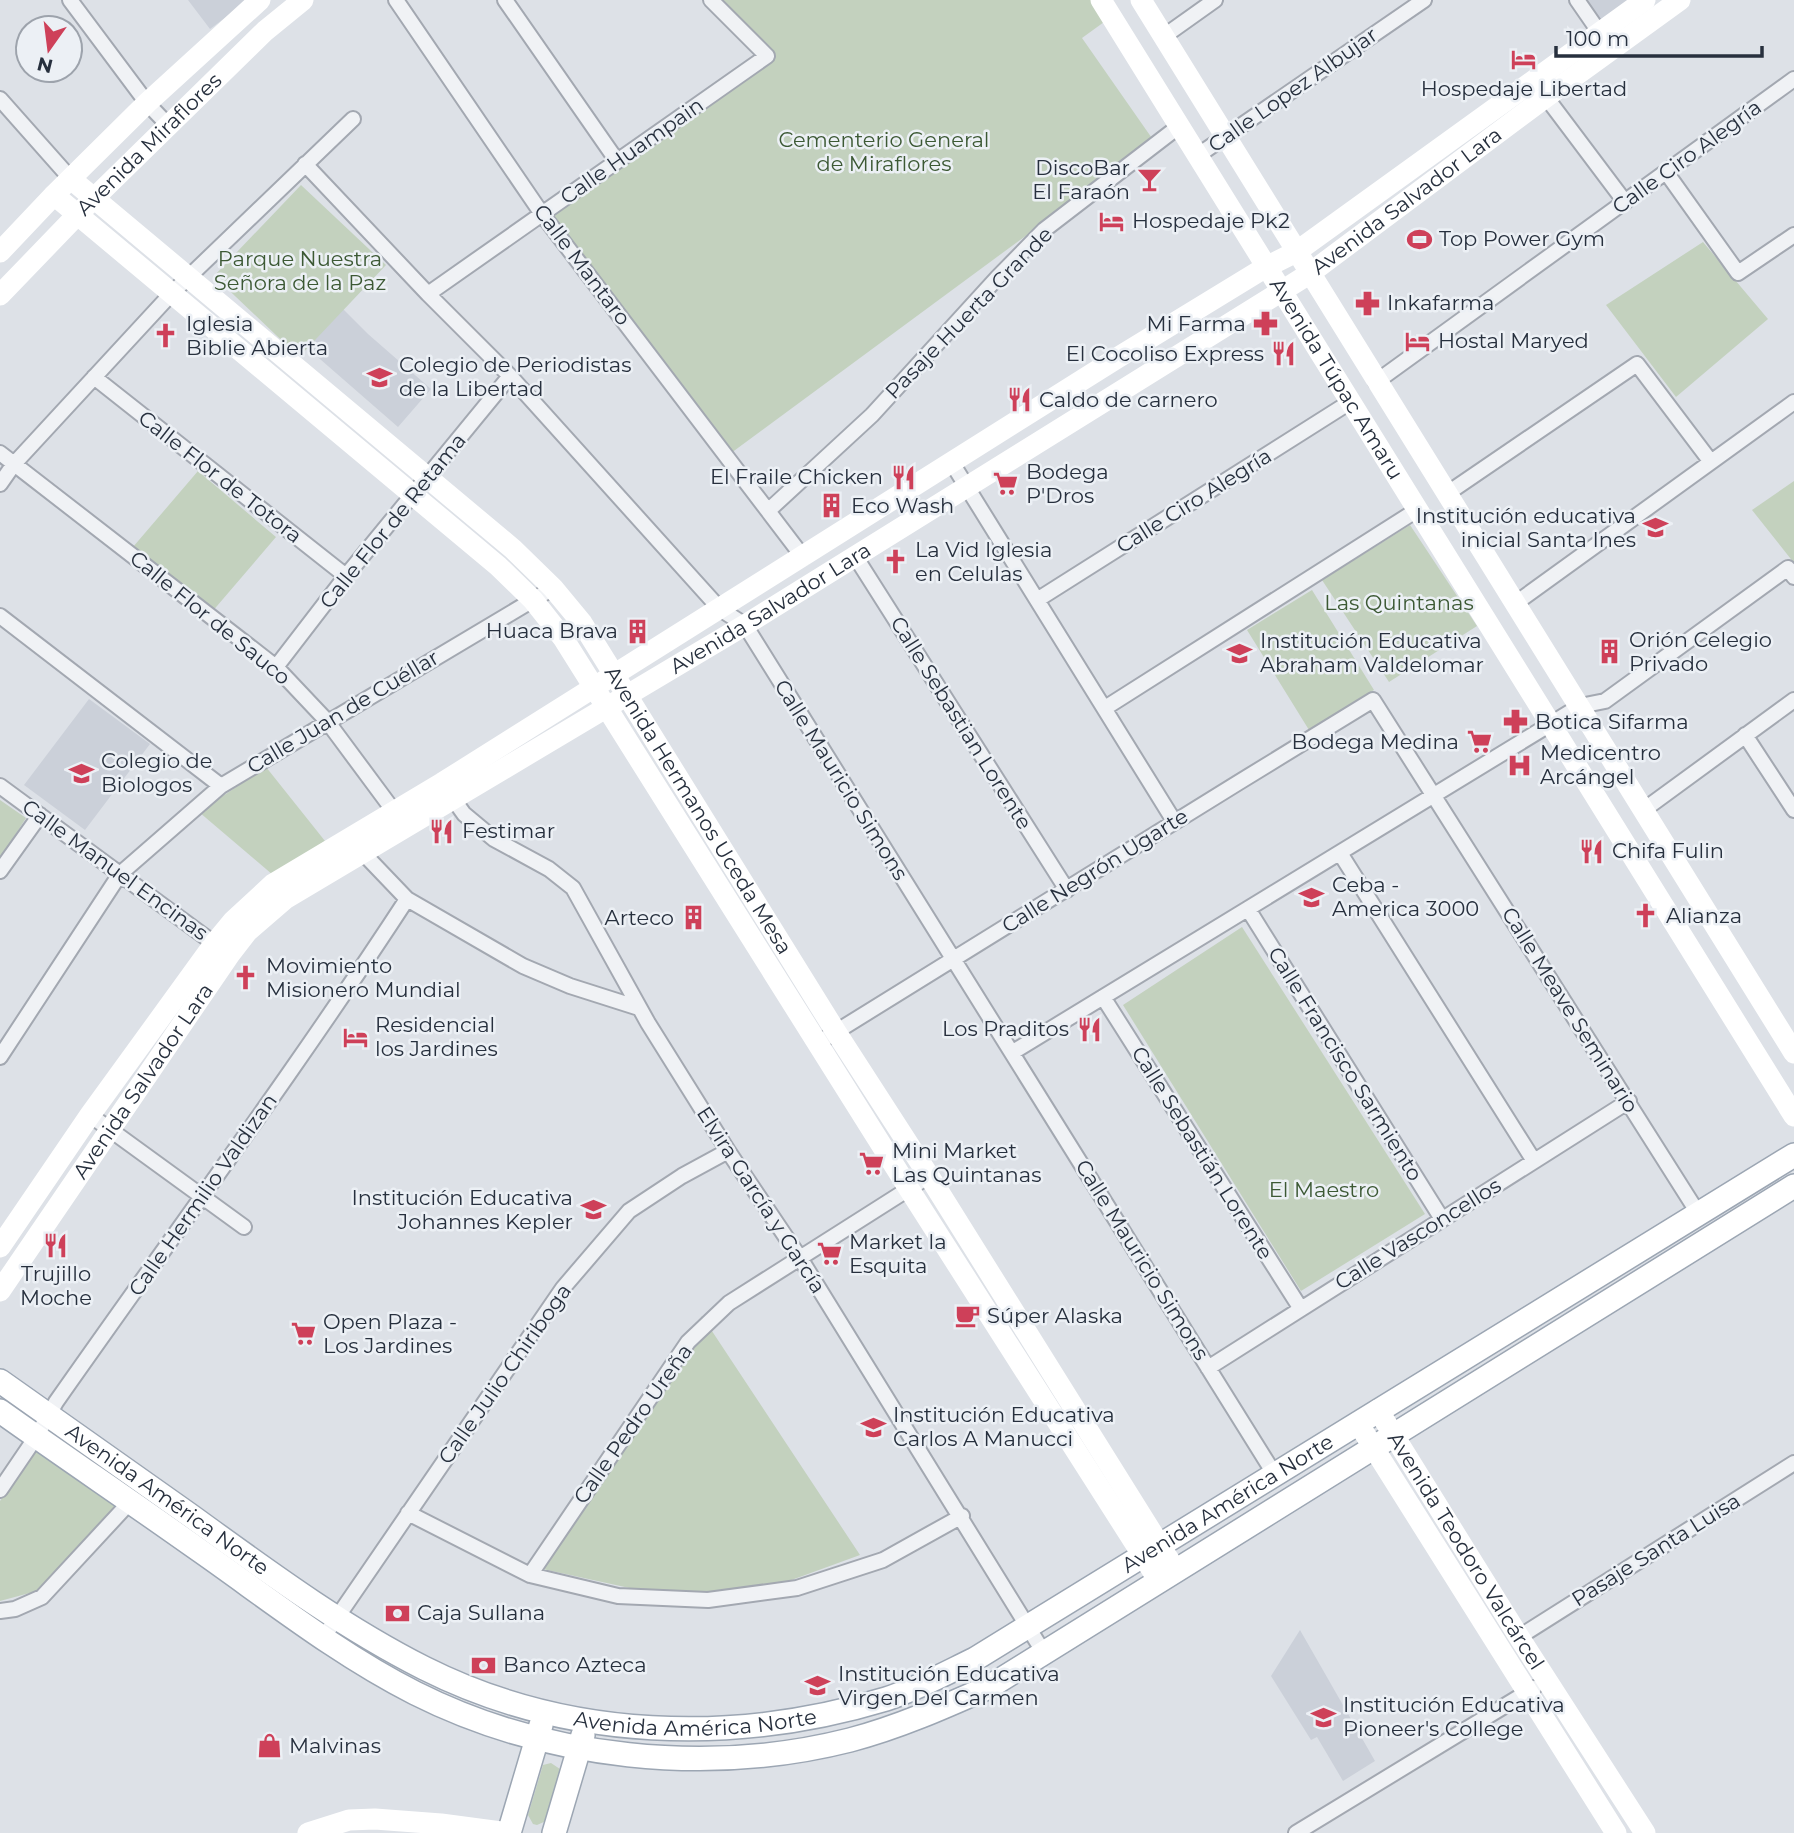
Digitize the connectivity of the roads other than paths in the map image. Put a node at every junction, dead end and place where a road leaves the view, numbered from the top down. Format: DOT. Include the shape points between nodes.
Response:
graph roads {
  1 [pos="69,0"];
  2 [pos="260,0"];
  3 [pos="303,0"];
  4 [pos="396,0"];
  5 [pos="505,0"];
  6 [pos="711,0"];
  7 [pos="1101,0"];
  8 [pos="1141,0"];
  9 [pos="1215,0"];
  10 [pos="1424,0"];
  11 [pos="1577,0"];
  12 [pos="1645,0"];
  13 [pos="1680,0"];
  14 [pos="1163,37"];
  15 [pos="1606,41"];
  16 [pos="1794,79"];
  17 [pos="1546,97"];
  18 [pos="0,99"];
  19 [pos="147,103"];
  20 [pos="353,119"];
  21 [pos="168,125"];
  22 [pos="1178,127"];
  23 [pos="1226,138"];
  24 [pos="1197,156"];
  25 [pos="617,161"];
  26 [pos="305,164"];
  27 [pos="1666,172"];
  28 [pos="71,179"];
  29 [pos="54,195"];
  30 [pos="94,198"];
  31 [pos="1625,202"];
  32 [pos="78,214"];
  33 [pos="542,214"];
  34 [pos="1794,235"];
  35 [pos="0,252"];
  36 [pos="1296,252"];
  37 [pos="1265,267"];
  38 [pos="1309,274"];
  39 [pos="189,277"];
  40 [pos="1280,292"];
  41 [pos="172,293"];
  42 [pos="428,294"];
  43 [pos="0,295"];
  44 [pos="1122,355"];
  45 [pos="510,376"];
  46 [pos="94,377"];
  47 [pos="1138,379"];
  48 [pos="1376,382"];
  49 [pos="1350,402"];
  50 [pos="1794,402"];
  51 [pos="0,453"];
  52 [pos="1711,461"];
  53 [pos="952,463"];
  54 [pos="14,464"];
  55 [pos="428,477"];
  56 [pos="0,484"];
  57 [pos="967,487"];
  58 [pos="1448,493"];
  59 [pos="414,494"];
  60 [pos="769,510"];
  61 [pos="1417,510"];
  62 [pos="855,556"];
  63 [pos="803,557"];
  64 [pos="1791,573"];
  65 [pos="346,576"];
  66 [pos="553,589"];
  67 [pos="533,600"];
  68 [pos="1037,600"];
  69 [pos="1516,603"];
  70 [pos="720,609"];
  71 [pos="0,616"];
  72 [pos="745,625"];
  73 [pos="276,667"];
  74 [pos="613,675"];
  75 [pos="593,687"];
  76 [pos="627,696"];
  77 [pos="1794,700"];
  78 [pos="1373,701"];
  79 [pos="1580,706"];
  80 [pos="607,708"];
  81 [pos="1105,708"];
  82 [pos="327,721"];
  83 [pos="1551,724"];
  84 [pos="1745,735"];
  85 [pos="0,786"];
  86 [pos="221,786"];
  87 [pos="448,791"];
  88 [pos="1434,795"];
  89 [pos="1645,809"];
  90 [pos="393,810"];
  91 [pos="1794,810"];
  92 [pos="40,815"];
  93 [pos="1174,821"];
  94 [pos="714,837"];
  95 [pos="695,849"];
  96 [pos="363,853"];
  97 [pos="1340,853"];
  98 [pos="0,870"];
  99 [pos="120,874"];
  100 [pos="1067,890"];
  101 [pos="407,900"];
  102 [pos="1248,909"];
  103 [pos="222,949"];
  104 [pos="953,960"];
  105 [pos="1103,997"];
  106 [pos="639,1009"];
  107 [pos="827,1038"];
  108 [pos="1013,1052"];
  109 [pos="1794,1053"];
  110 [pos="0,1057"];
  111 [pos="1629,1101"];
  112 [pos="90,1115"];
  113 [pos="1794,1116"];
  114 [pos="110,1130"];
  115 [pos="728,1151"];
  116 [pos="1794,1155"];
  117 [pos="1534,1161"];
  118 [pos="929,1176"];
  119 [pos="1794,1186"];
  120 [pos="909,1189"];
  121 [pos="201,1196"];
  122 [pos="1698,1213"];
  123 [pos="1442,1219"];
  124 [pos="244,1227"];
  125 [pos="1,1242"];
  126 [pos="24,1256"];
  127 [pos="800,1258"];
  128 [pos="0,1291"];
  129 [pos="1301,1309"];
  130 [pos="1494,1340"];
  131 [pos="1508,1363"];
  132 [pos="1208,1368"];
  133 [pos="0,1381"];
  134 [pos="0,1411"];
  135 [pos="49,1416"];
  136 [pos="1368,1417"];
  137 [pos="36,1437"];
  138 [pos="1384,1441"];
  139 [pos="1794,1463"];
  140 [pos="1275,1475"];
  141 [pos="0,1490"];
  142 [pos="130,1502"];
  143 [pos="408,1513"];
  144 [pos="962,1516"];
  145 [pos="1151,1550"];
  146 [pos="530,1575"];
  147 [pos="1168,1576"];
  148 [pos="0,1611"];
  149 [pos="330,1628"];
  150 [pos="1028,1628"];
  151 [pos="1519,1637"];
  152 [pos="1044,1653"];
  153 [pos="425,1668"];
  154 [pos="1546,1680"];
  155 [pos="415,1693"];
  156 [pos="1527,1693"];
  157 [pos="545,1712"];
  158 [pos="587,1721"];
  159 [pos="677,1729"];
  160 [pos="537,1737"];
  161 [pos="580,1747"];
  162 [pos="674,1757"];
  163 [pos="308,1833"];
  164 [pos="509,1833"];
  165 [pos="554,1833"];
  166 [pos="1296,1833"];
  167 [pos="1616,1833"];
  168 [pos="1645,1833"];
  1 -- 19 [label="street"];
  2 -- 19 [label="street, Avenida Miraflores"];
  3 -- 21 [label="street, Avenida Miraflores"];
  4 -- 33 [label="street, Calle Mantaro"];
  5 -- 25 [label="street"];
  6 -- 25 [label="street, Calle Huampain" via="767,56"];
  7 -- 22 [label="street, Avenida Túpac Amaru"];
  8 -- 14 [label="street, Avenida Túpac Amaru"];
  9 -- 14 [label="street"];
  10 -- 23 [label="street, Calle Lopez Albujar"];
  11 -- 15 [label="street"];
  12 -- 15 [label="street, Avenida Salvador Lara"];
  13 -- 15 [label="street, Avenida Salvador Lara"];
  14 -- 23 [label="street, Avenida Túpac Amaru"];
  15 -- 17 [label="street, Avenida Salvador Lara"];
  15 -- 36 [label="street, Avenida Salvador Lara"];
  16 -- 27 [label="street, Calle Ciro Alegría"];
  17 -- 31 [label="street"];
  17 -- 38 [label="street, Avenida Salvador Lara"];
  18 -- 28 [label="street"];
  19 -- 21 [label="street"];
  19 -- 28 [label="street, Avenida Miraflores"];
  20 -- 26 [label="street"];
  21 -- 30 [label="street, Avenida Miraflores"];
  22 -- 24 [label="street, Avenida Túpac Amaru"];
  22 -- 60 [label="street, Pasaje Huerta Grande" via="1044,230 872,415"];
  23 -- 24 [label="street, Calle Lopez Albujar"];
  23 -- 36 [label="street, Avenida Túpac Amaru"];
  24 -- 37 [label="street, Avenida Túpac Amaru"];
  25 -- 33 [label="street, Calle Huampain"];
  26 -- 39 [label="street"];
  26 -- 42 [label="street, Calle Mauricio Simons"];
  27 -- 31 [label="street, Calle Ciro Alegría"];
  27 -- 34 [label="street" via="1738,274"];
  28 -- 29 [label="street, Avenida Miraflores"];
  28 -- 30 [label="street, Avenida Hermanos Uceda Mesa"];
  29 -- 32 [label="street, Avenida Hermanos Uceda Mesa"];
  29 -- 35 [label="street, Avenida Miraflores"];
  30 -- 32 [label="street, Avenida Miraflores"];
  30 -- 39 [label="street, Avenida Hermanos Uceda Mesa"];
  31 -- 48 [label="street, Calle Ciro Alegría"];
  32 -- 41 [label="street, Avenida Hermanos Uceda Mesa"];
  32 -- 43 [label="street, Avenida Miraflores"];
  33 -- 42 [label="street, Calle Huampain"];
  33 -- 60 [label="street, Calle Mantaro"];
  36 -- 37 [label="street, Avenida Salvador Lara"];
  36 -- 38 [label="street, Avenida Túpac Amaru"];
  37 -- 40 [label="street, Avenida Túpac Amaru"];
  37 -- 44 [label="street, Avenida Salvador Lara"];
  38 -- 40 [label="street, Avenida Salvador Lara"];
  38 -- 48 [label="street, Avenida Túpac Amaru"];
  39 -- 41 [label="street"];
  39 -- 55 [label="street, Avenida Hermanos Uceda Mesa"];
  40 -- 47 [label="street, Avenida Salvador Lara"];
  40 -- 49 [label="street, Avenida Túpac Amaru"];
  41 -- 46 [label="street"];
  41 -- 59 [label="street, Avenida Hermanos Uceda Mesa"];
  42 -- 45 [label="street, Calle Mauricio Simons"];
  44 -- 47 [label="street"];
  44 -- 53 [label="street, Avenida Salvador Lara"];
  45 -- 55 [label="street, Calle Flor de Retama"];
  45 -- 70 [label="street, Calle Mauricio Simons"];
  46 -- 54 [label="street"];
  46 -- 65 [label="street, Calle Flor de Totora"];
  47 -- 57 [label="street, Avenida Salvador Lara"];
  48 -- 58 [label="street, Avenida Túpac Amaru"];
  49 -- 61 [label="street, Avenida Túpac Amaru"];
  49 -- 68 [label="street, Calle Ciro Alegría"];
  50 -- 52 [label="street"];
  51 -- 54 [label="street, Calle Flor de Sauco"];
  52 -- 58 [label="street" via="1637,364"];
  52 -- 69 [label="street"];
  53 -- 57 [label="street"];
  53 -- 63 [label="street, Avenida Salvador Lara"];
  54 -- 56 [label="street"];
  54 -- 73 [label="street, Calle Flor de Sauco"];
  55 -- 59 [label="street, Calle Flor de Retama"];
  55 -- 66 [label="street, Avenida Hermanos Uceda Mesa"];
  57 -- 62 [label="street, Avenida Salvador Lara"];
  57 -- 68 [label="street"];
  58 -- 69 [label="street, Avenida Túpac Amaru"];
  59 -- 65 [label="street, Calle Flor de Retama"];
  59 -- 67 [label="street, Avenida Hermanos Uceda Mesa"];
  60 -- 63 [label="street, Calle Mantaro"];
  61 -- 81 [label="street"];
  61 -- 83 [label="street, Avenida Túpac Amaru"];
  62 -- 72 [label="street, Avenida Salvador Lara"];
  62 -- 100 [label="street, Calle Sebastian Lorente"];
  63 -- 70 [label="street, Avenida Salvador Lara"];
  64 -- 79 [label="street" via="1605,701"];
  65 -- 73 [label="street, Calle Flor de Retama"];
  66 -- 67 [label="street, Calle Juan de Cuéllar"];
  66 -- 74 [label="street, Avenida Hermanos Uceda Mesa" via="582,624"];
  67 -- 75 [label="street, Avenida Hermanos Uceda Mesa"];
  67 -- 82 [label="street, Calle Juan de Cuéllar"];
  68 -- 81 [label="street"];
  69 -- 79 [label="street, Avenida Túpac Amaru"];
  70 -- 72 [label="street, Calle Mauricio Simons"];
  70 -- 74 [label="street, Avenida Salvador Lara"];
  71 -- 86 [label="street"];
  72 -- 76 [label="street, Avenida Salvador Lara"];
  72 -- 104 [label="street, Calle Mauricio Simons"];
  73 -- 82 [label="street, Calle Flor de Sauco"];
  74 -- 75 [label="street, Avenida Salvador Lara"];
  74 -- 76 [label="street, Avenida Hermanos Uceda Mesa"];
  75 -- 80 [label="street, Avenida Hermanos Uceda Mesa"];
  75 -- 87 [label="street, Avenida Salvador Lara"];
  76 -- 80 [label="street, Avenida Salvador Lara"];
  76 -- 94 [label="street, Avenida Hermanos Uceda Mesa"];
  77 -- 84 [label="street"];
  78 -- 88 [label="street, Calle Meave Seminario"];
  78 -- 93 [label="street, Calle Negrón Ugarte"];
  79 -- 83 [label="street"];
  79 -- 89 [label="street, Avenida Túpac Amaru"];
  80 -- 87 [label="street, Avenida Salvador Lara"];
  80 -- 95 [label="street, Avenida Hermanos Uceda Mesa"];
  81 -- 93 [label="street"];
  82 -- 86 [label="street, Calle Juan de Cuéllar"];
  82 -- 90 [label="street, Calle Flor de Sauco"];
  83 -- 88 [label="street"];
  83 -- 113 [label="street, Avenida Túpac Amaru"];
  84 -- 89 [label="street"];
  84 -- 91 [label="street"];
  85 -- 92 [label="street, Calle Manuel Encinas"];
  86 -- 99 [label="street, Calle Juan de Cuéllar"];
  87 -- 90 [label="street, Avenida Salvador Lara"];
  87 -- 96 [label="street, Avenida Salvador Lara"];
  87 -- 106 [label="street, Elvira García y García" via="464,814 494,839 573,888"];
  88 -- 97 [label="street"];
  88 -- 111 [label="street, Calle Meave Seminario"];
  89 -- 109 [label="street, Avenida Túpac Amaru"];
  90 -- 103 [label="street, Avenida Salvador Lara" via="273,884 233,921"];
  92 -- 98 [label="street"];
  92 -- 99 [label="street, Calle Manuel Encinas"];
  93 -- 100 [label="street, Calle Negrón Ugarte"];
  94 -- 95 [label="street"];
  94 -- 107 [label="street, Avenida Hermanos Uceda Mesa"];
  95 -- 107 [label="street, Avenida Hermanos Uceda Mesa"];
  96 -- 101 [label="street"];
  96 -- 103 [label="street, Avenida Salvador Lara" via="285,899"];
  97 -- 102 [label="street"];
  97 -- 117 [label="street"];
  99 -- 103 [label="street, Calle Manuel Encinas"];
  99 -- 110 [label="street, Calle Juan de Cuéllar"];
  100 -- 104 [label="street, Calle Negrón Ugarte"];
  101 -- 106 [label="street" via="523,966"];
  101 -- 121 [label="street, Calle Hermilio Valdizan" via="331,1016"];
  102 -- 105 [label="street"];
  102 -- 123 [label="street, Calle Francisco Sarmiento"];
  103 -- 112 [label="street, Avenida Salvador Lara"];
  103 -- 114 [label="street, Avenida Salvador Lara"];
  104 -- 107 [label="street, Calle Negrón Ugarte"];
  104 -- 108 [label="street, Calle Mauricio Simons"];
  105 -- 108 [label="street"];
  105 -- 129 [label="street, Calle Sebastián Lorente"];
  106 -- 115 [label="street, Elvira García y García"];
  107 -- 118 [label="street, Avenida Hermanos Uceda Mesa"];
  107 -- 120 [label="street, Avenida Hermanos Uceda Mesa"];
  108 -- 132 [label="street, Calle Mauricio Simons"];
  111 -- 117 [label="street, Calle Vasconcellos"];
  111 -- 122 [label="street, Calle Meave Seminario"];
  112 -- 114 [label="street"];
  112 -- 125 [label="street, Avenida Salvador Lara"];
  114 -- 121 [label="street"];
  114 -- 126 [label="street, Avenida Salvador Lara"];
  115 -- 127 [label="street, Elvira García y García"];
  115 -- 143 [label="street, Calle Julio Chiriboga" via="629,1210 563,1288"];
  116 -- 122 [label="main road, Avenida América Norte"];
  117 -- 123 [label="street, Calle Vasconcellos"];
  118 -- 120 [label="street, Calle Pedro Ureña"];
  118 -- 145 [label="street, Avenida Hermanos Uceda Mesa"];
  119 -- 131 [label="main road, Avenida América Norte"];
  120 -- 127 [label="street, Calle Pedro Ureña"];
  120 -- 145 [label="street, Avenida Hermanos Uceda Mesa"];
  121 -- 124 [label="street"];
  121 -- 135 [label="street, Calle Hermilio Valdizan"];
  122 -- 130 [label="main road, Avenida América Norte"];
  123 -- 129 [label="street, Calle Vasconcellos"];
  125 -- 126 [label="street"];
  126 -- 128 [label="street, Avenida Salvador Lara"];
  127 -- 144 [label="street, Elvira García y García"];
  127 -- 146 [label="street, Calle Pedro Ureña" via="729,1303 688,1342"];
  129 -- 132 [label="street, Calle Vasconcellos"];
  130 -- 131 [label="main road"];
  130 -- 136 [label="main road, Avenida América Norte"];
  131 -- 138 [label="main road, Avenida América Norte"];
  132 -- 140 [label="street, Calle Mauricio Simons"];
  133 -- 135 [label="main road, Avenida América Norte"];
  134 -- 137 [label="main road, Avenida América Norte"];
  135 -- 137 [label="street, Calle Hermilio Valdizan"];
  135 -- 149 [label="main road, Avenida América Norte"];
  136 -- 138 [label="street, Avenida Teodoro Valcárcel"];
  136 -- 140 [label="main road, Avenida América Norte"];
  137 -- 141 [label="street, Calle Hermilio Valdizan"];
  137 -- 142 [label="main road, Avenida América Norte"];
  138 -- 147 [label="main road, Avenida América Norte"];
  138 -- 151 [label="street, Avenida Teodoro Valcárcel"];
  138 -- 156 [label="street, Avenida Teodoro Valcárcel"];
  139 -- 151 [label="street, Pasaje Santa Luisa"];
  140 -- 145 [label="main road, Avenida América Norte"];
  142 -- 148 [label="street" via="42,1597"];
  142 -- 149 [label="main road, Avenida América Norte"];
  143 -- 146 [label="street"];
  143 -- 149 [label="street, Calle Julio Chiriboga"];
  144 -- 146 [label="street" via="883,1560 797,1588 759,1594 708,1600 618,1596"];
  144 -- 150 [label="street, Elvira García y García"];
  145 -- 147 [label="street, Avenida Hermanos Uceda Mesa"];
  145 -- 150 [label="main road, Avenida América Norte"];
  147 -- 152 [label="main road, Avenida América Norte"];
  149 -- 153 [label="main road, Avenida América Norte"];
  149 -- 155 [label="main road, Avenida América Norte"];
  150 -- 152 [label="street, Elvira García y García"];
  150 -- 159 [label="main road, Avenida América Norte" via="975,1659 887,1699 788,1721"];
  151 -- 154 [label="street, Avenida Teodoro Valcárcel"];
  152 -- 162 [label="main road, Avenida América Norte" via="989,1687 943,1708 850,1740 748,1756"];
  153 -- 155 [label="main road"];
  153 -- 157 [label="main road, Avenida América Norte" via="482,1693"];
  154 -- 156 [label="street"];
  154 -- 168 [label="street, Avenida Teodoro Valcárcel"];
  155 -- 160 [label="main road, Avenida América Norte" via="474,1718"];
  156 -- 166 [label="street"];
  156 -- 167 [label="street, Avenida Teodoro Valcárcel"];
  157 -- 158 [label="main road, Avenida América Norte"];
  157 -- 160 [label="main road"];
  158 -- 159 [label="main road, Avenida América Norte"];
  158 -- 161 [label="main road"];
  159 -- 162 [label="main road"];
  160 -- 161 [label="main road, Avenida América Norte"];
  160 -- 164 [label="main road"];
  161 -- 162 [label="main road, Avenida América Norte"];
  161 -- 165 [label="main road"];
  163 -- 164 [label="street" via="349,1820 375,1819"];
}
